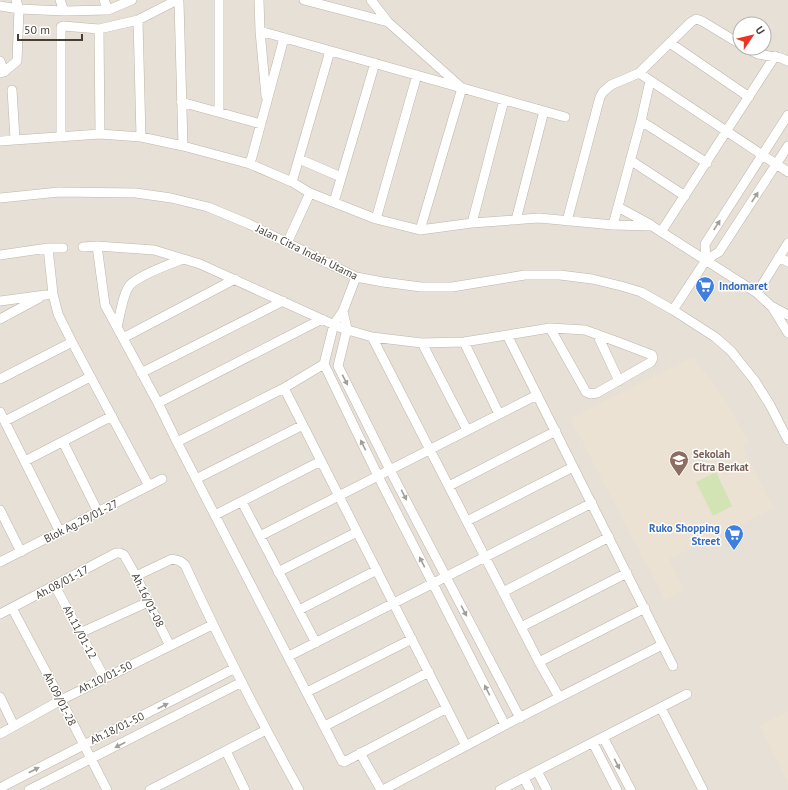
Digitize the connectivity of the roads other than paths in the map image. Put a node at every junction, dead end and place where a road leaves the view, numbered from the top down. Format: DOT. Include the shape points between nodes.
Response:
graph roads {
  1 [pos="16,0"];
  2 [pos="60,0"];
  3 [pos="104,0"];
  4 [pos="132,0"];
  5 [pos="219,0"];
  6 [pos="259,0"];
  7 [pos="304,0"];
  8 [pos="371,0"];
  9 [pos="0,6"];
  10 [pos="19,9"];
  11 [pos="108,10"];
  12 [pos="64,11"];
  13 [pos="138,20"];
  14 [pos="388,22"];
  15 [pos="99,29"];
  16 [pos="260,31"];
  17 [pos="284,38"];
  18 [pos="732,39"];
  19 [pos="670,43"];
  20 [pos="330,51"];
  21 [pos="772,56"];
  22 [pos="775,56"];
  23 [pos="0,61"];
  24 [pos="788,61"];
  25 [pos="375,63"];
  26 [pos="2,72"];
  27 [pos="639,73"];
  28 [pos="417,75"];
  29 [pos="650,81"];
  30 [pos="462,88"];
  31 [pos="12,90"];
  32 [pos="749,97"];
  33 [pos="504,100"];
  34 [pos="181,102"];
  35 [pos="267,102"];
  36 [pos="544,111"];
  37 [pos="219,112"];
  38 [pos="788,116"];
  39 [pos="565,117"];
  40 [pos="641,121"];
  41 [pos="261,124"];
  42 [pos="727,131"];
  43 [pos="100,134"];
  44 [pos="61,136"];
  45 [pos="141,137"];
  46 [pos="15,139"];
  47 [pos="0,141"];
  48 [pos="183,146"];
  49 [pos="788,146"];
  50 [pos="762,155"];
  51 [pos="299,159"];
  52 [pos="630,160"];
  53 [pos="707,163"];
  54 [pos="250,164"];
  55 [pos="776,164"];
  56 [pos="788,172"];
  57 [pos="341,177"];
  58 [pos="292,182"];
  59 [pos="310,193"];
  60 [pos="685,196"];
  61 [pos="0,198"];
  62 [pos="334,202"];
  63 [pos="618,207"];
  64 [pos="376,219"];
  65 [pos="516,220"];
  66 [pos="567,221"];
  67 [pos="472,223"];
  68 [pos="613,225"];
  69 [pos="652,226"];
  70 [pos="420,230"];
  71 [pos="662,232"];
  72 [pos="287,243"];
  73 [pos="788,243"];
  74 [pos="97,246"];
  75 [pos="83,247"];
  76 [pos="48,248"];
  77 [pos="63,248"];
  78 [pos="0,255"];
  79 [pos="779,257"];
  80 [pos="183,259"];
  81 [pos="706,260"];
  82 [pos="788,262"];
  83 [pos="356,277"];
  84 [pos="234,279"];
  85 [pos="757,293"];
  86 [pos="53,294"];
  87 [pos="43,296"];
  88 [pos="0,301"];
  89 [pos="283,301"];
  90 [pos="771,306"];
  91 [pos="674,310"];
  92 [pos="343,311"];
  93 [pos="788,315"];
  94 [pos="0,319"];
  95 [pos="322,319"];
  96 [pos="334,324"];
  97 [pos="117,327"];
  98 [pos="550,328"];
  99 [pos="347,330"];
  100 [pos="788,333"];
  101 [pos="597,334"];
  102 [pos="507,335"];
  103 [pos="372,337"];
  104 [pos="123,338"];
  105 [pos="72,342"];
  106 [pos="464,342"];
  107 [pos="422,343"];
  108 [pos="324,364"];
  109 [pos="141,373"];
  110 [pos="90,376"];
  111 [pos="0,379"];
  112 [pos="619,381"];
  113 [pos="284,388"];
  114 [pos="537,395"];
  115 [pos="158,403"];
  116 [pos="0,412"];
  117 [pos="499,414"];
  118 [pos="112,416"];
  119 [pos="5,422"];
  120 [pos="303,425"];
  121 [pos="467,430"];
  122 [pos="556,431"];
  123 [pos="788,440"];
  124 [pos="63,442"];
  125 [pos="177,442"];
  126 [pos="430,449"];
  127 [pos="24,461"];
  128 [pos="321,461"];
  129 [pos="573,466"];
  130 [pos="390,470"];
  131 [pos="378,476"];
  132 [pos="162,478"];
  133 [pos="196,479"];
  134 [pos="149,486"];
  135 [pos="449,486"];
  136 [pos="339,496"];
  137 [pos="242,502"];
  138 [pos="592,503"];
  139 [pos="0,510"];
  140 [pos="98,512"];
  141 [pos="215,515"];
  142 [pos="467,521"];
  143 [pos="60,532"];
  144 [pos="357,532"];
  145 [pos="260,536"];
  146 [pos="609,537"];
  147 [pos="21,552"];
  148 [pos="124,555"];
  149 [pos="485,557"];
  150 [pos="0,562"];
  151 [pos="377,570"];
  152 [pos="278,572"];
  153 [pos="627,573"];
  154 [pos="136,576"];
  155 [pos="446,577"];
  156 [pos="433,583"];
  157 [pos="55,586"];
  158 [pos="503,592"];
  159 [pos="148,602"];
  160 [pos="394,603"];
  161 [pos="12,608"];
  162 [pos="645,608"];
  163 [pos="299,610"];
  164 [pos="0,614"];
  165 [pos="212,625"];
  166 [pos="521,627"];
  167 [pos="80,633"];
  168 [pos="412,639"];
  169 [pos="316,643"];
  170 [pos="662,645"];
  171 [pos="170,646"];
  172 [pos="289,656"];
  173 [pos="539,662"];
  174 [pos="673,666"];
  175 [pos="235,668"];
  176 [pos="429,672"];
  177 [pos="104,677"];
  178 [pos="242,682"];
  179 [pos="307,692"];
  180 [pos="687,694"];
  181 [pos="0,697"];
  182 [pos="559,697"];
  183 [pos="61,700"];
  184 [pos="447,708"];
  185 [pos="661,708"];
  186 [pos="520,718"];
  187 [pos="505,724"];
  188 [pos="14,726"];
  189 [pos="325,726"];
  190 [pos="266,730"];
  191 [pos="0,734"];
  192 [pos="603,737"];
  193 [pos="593,742"];
  194 [pos="83,744"];
  195 [pos="466,746"];
  196 [pos="226,752"];
  197 [pos="360,753"];
  198 [pos="91,759"];
  199 [pos="537,771"];
  200 [pos="524,778"];
  201 [pos="0,788"];
  202 [pos="157,789"];
  203 [pos="29,790"];
  204 [pos="107,790"];
  205 [pos="245,790"];
  206 [pos="299,790"];
  207 [pos="382,790"];
  208 [pos="500,790"];
  209 [pos="530,790"];
  210 [pos="547,790"];
  211 [pos="617,790"];
  212 [pos="631,790"];
  213 [pos="703,790"];
  1 -- 10 [label="street"];
  2 -- 12 [label="street"];
  3 -- 11 [label="street"];
  4 -- 11 [label="street"];
  5 -- 37 [label="street"];
  6 -- 16 [label="street"];
  7 -- 14 [label="street"];
  8 -- 14 [label="street"];
  9 -- 10 [label="street"];
  10 -- 12 [label="street"];
  10 -- 26 [label="street" via="17,60"];
  11 -- 12 [label="street"];
  13 -- 15 [label="street"];
  13 -- 34 [label="street" via="177,0 179,2"];
  13 -- 45 [label="street"];
  14 -- 30 [label="street"];
  15 -- 43 [label="street"];
  15 -- 44 [label="street" via="61,27"];
  16 -- 17 [label="street"];
  16 -- 35 [label="street"];
  17 -- 20 [label="street"];
  17 -- 35 [label="street"];
  18 -- 19 [label="street" via="696,19"];
  19 -- 27 [label="street"];
  19 -- 32 [label="street"];
  20 -- 25 [label="street"];
  20 -- 51 [label="street"];
  21 -- 22 [label="street"];
  22 -- 24 [label="street"];
  22 -- 32 [label="street"];
  23 -- 26 [label="street"];
  25 -- 28 [label="street"];
  25 -- 57 [label="street"];
  27 -- 29 [label="street"];
  27 -- 66 [label="street" via="608,87 600,97"];
  28 -- 30 [label="street"];
  28 -- 64 [label="street"];
  29 -- 40 [label="street"];
  29 -- 42 [label="street"];
  30 -- 33 [label="street"];
  30 -- 70 [label="street"];
  31 -- 46 [label="street"];
  32 -- 42 [label="street"];
  33 -- 36 [label="street"];
  33 -- 67 [label="street"];
  34 -- 37 [label="street"];
  34 -- 48 [label="street"];
  35 -- 41 [label="street"];
  36 -- 39 [label="street"];
  36 -- 65 [label="street"];
  37 -- 41 [label="street"];
  38 -- 50 [label="street"];
  40 -- 52 [label="street"];
  40 -- 53 [label="street"];
  41 -- 54 [label="street"];
  42 -- 50 [label="street"];
  42 -- 53 [label="street"];
  43 -- 44 [label="street"];
  43 -- 45 [label="street"];
  44 -- 46 [label="street"];
  45 -- 48 [label="street"];
  46 -- 47 [label="street"];
  48 -- 54 [label="street"];
  49 -- 55 [label="street"];
  50 -- 55 [label="street"];
  81 -- 50 [label="street, one-way" via="705,244"];
  51 -- 57 [label="street"];
  51 -- 58 [label="street"];
  52 -- 60 [label="street"];
  52 -- 63 [label="street"];
  53 -- 60 [label="street"];
  54 -- 58 [label="street"];
  55 -- 56 [label="street"];
  81 -- 55 [label="street, one-way" via="719,252"];
  57 -- 62 [label="street"];
  58 -- 59 [label="street"];
  59 -- 62 [label="street"];
  59 -- 72 [label="street"];
  60 -- 71 [label="street"];
  61 -- 72 [label="street, Jalan Citra Indah Utama" via="59,192 136,193 171,198 208,207"];
  62 -- 64 [label="street"];
  63 -- 68 [label="street"];
  63 -- 69 [label="street"];
  64 -- 70 [label="street"];
  65 -- 66 [label="street" via="539,218"];
  65 -- 67 [label="street"];
  66 -- 68 [label="street"];
  67 -- 70 [label="street"];
  68 -- 69 [label="street"];
  69 -- 71 [label="street"];
  71 -- 81 [label="street"];
  72 -- 83 [label="street, Jalan Citra Indah Utama"];
  73 -- 79 [label="street"];
  74 -- 75 [label="street"];
  74 -- 80 [label="street" via="154,250"];
  74 -- 97 [label="street" via="105,305"];
  76 -- 77 [label="street"];
  76 -- 78 [label="street"];
  76 -- 86 [label="street"];
  79 -- 82 [label="street"];
  79 -- 85 [label="street"];
  80 -- 84 [label="street"];
  80 -- 97 [label="street" via="130,285"];
  81 -- 85 [label="street"];
  81 -- 91 [label="street"];
  83 -- 91 [label="street, Jalan Citra Indah Utama" via="421,288 452,287 525,275 560,275 592,279 641,292"];
  83 -- 92 [label="street"];
  84 -- 89 [label="street"];
  84 -- 104 [label="street"];
  85 -- 90 [label="street"];
  86 -- 87 [label="street"];
  86 -- 105 [label="street" via="58,314"];
  87 -- 88 [label="street"];
  87 -- 94 [label="street"];
  89 -- 95 [label="street"];
  89 -- 109 [label="street"];
  90 -- 93 [label="street"];
  90 -- 100 [label="street"];
  91 -- 123 [label="street, Jalan Citra Indah Utama" via="715,337 731,351 759,387"];
  92 -- 96 [label="street"];
  92 -- 99 [label="street"];
  95 -- 96 [label="street"];
  95 -- 115 [label="street"];
  96 -- 99 [label="street"];
  96 -- 108 [label="street"];
  97 -- 104 [label="street"];
  98 -- 101 [label="street" via="585,330"];
  98 -- 102 [label="street"];
  98 -- 112 [label="street" via="586,392 593,394"];
  99 -- 103 [label="street"];
  99 -- 130 [label="street, one-way" via="338,366"];
  101 -- 112 [label="street"];
  101 -- 112 [label="street" via="652,355 651,362"];
  102 -- 106 [label="street"];
  102 -- 114 [label="street"];
  103 -- 107 [label="street"];
  103 -- 126 [label="street"];
  104 -- 109 [label="street"];
  105 -- 110 [label="street"];
  105 -- 111 [label="street"];
  106 -- 107 [label="street"];
  106 -- 117 [label="street"];
  107 -- 121 [label="street"];
  108 -- 113 [label="street"];
  131 -- 108 [label="street, one-way"];
  109 -- 115 [label="street"];
  110 -- 118 [label="street"];
  110 -- 119 [label="street"];
  113 -- 120 [label="street"];
  113 -- 125 [label="street"];
  114 -- 117 [label="street"];
  114 -- 122 [label="street"];
  115 -- 125 [label="street"];
  116 -- 119 [label="street"];
  117 -- 121 [label="street"];
  118 -- 124 [label="street"];
  118 -- 134 [label="street"];
  119 -- 127 [label="street"];
  120 -- 128 [label="street"];
  120 -- 133 [label="street"];
  121 -- 126 [label="street"];
  122 -- 129 [label="street"];
  122 -- 135 [label="street"];
  124 -- 127 [label="street"];
  124 -- 140 [label="street"];
  125 -- 133 [label="street"];
  126 -- 130 [label="street"];
  126 -- 135 [label="street"];
  127 -- 143 [label="street"];
  128 -- 136 [label="street"];
  128 -- 137 [label="street"];
  129 -- 138 [label="street"];
  129 -- 142 [label="street"];
  130 -- 131 [label="street"];
  130 -- 155 [label="street, one-way"];
  131 -- 136 [label="street"];
  156 -- 131 [label="street, one-way"];
  132 -- 134 [label="street, Blok Ag.29/01-27"];
  133 -- 141 [label="street"];
  134 -- 140 [label="street, Blok Ag.29/01-27"];
  135 -- 142 [label="street"];
  136 -- 144 [label="street"];
  136 -- 145 [label="street"];
  137 -- 141 [label="street"];
  137 -- 145 [label="street"];
  138 -- 146 [label="street"];
  138 -- 149 [label="street"];
  139 -- 147 [label="street"];
  140 -- 143 [label="street, Blok Ag.29/01-27"];
  141 -- 172 [label="street"];
  142 -- 149 [label="street"];
  143 -- 147 [label="street, Blok Ag.29/01-27"];
  144 -- 151 [label="street"];
  144 -- 152 [label="street"];
  145 -- 152 [label="street"];
  146 -- 153 [label="street"];
  146 -- 158 [label="street"];
  147 -- 150 [label="street, Blok Ag.29/01-27"];
  148 -- 154 [label="street, Ah.16/01-08"];
  148 -- 157 [label="street, Ah.08/01-17" via="116,554"];
  149 -- 155 [label="street"];
  149 -- 158 [label="street"];
  151 -- 160 [label="street"];
  151 -- 163 [label="street"];
  152 -- 163 [label="street"];
  153 -- 162 [label="street"];
  153 -- 166 [label="street"];
  154 -- 159 [label="street, Ah.16/01-08"];
  154 -- 165 [label="street" via="172,559 180,561 185,565"];
  155 -- 156 [label="street"];
  155 -- 186 [label="street, one-way"];
  156 -- 160 [label="street"];
  187 -- 156 [label="street, one-way"];
  157 -- 161 [label="street, Ah.08/01-17"];
  157 -- 167 [label="street, Ah.11/01-12"];
  158 -- 166 [label="street"];
  159 -- 167 [label="street"];
  159 -- 171 [label="street, Ah.16/01-08"];
  160 -- 168 [label="street"];
  160 -- 169 [label="street"];
  161 -- 164 [label="street, Ah.08/01-17"];
  161 -- 183 [label="street, Ah.09/01-28"];
  162 -- 170 [label="street"];
  162 -- 173 [label="street"];
  163 -- 169 [label="street"];
  165 -- 171 [label="street, Ah.10/01-50"];
  165 -- 175 [label="street"];
  166 -- 173 [label="street"];
  167 -- 177 [label="street, Ah.11/01-12"];
  168 -- 176 [label="street"];
  168 -- 179 [label="street"];
  169 -- 172 [label="street"];
  170 -- 174 [label="street"];
  170 -- 182 [label="street"];
  171 -- 177 [label="street, Ah.10/01-50"];
  172 -- 179 [label="street"];
  173 -- 182 [label="street"];
  175 -- 178 [label="street"];
  194 -- 175 [label="street, Ah.18/01-50, one-way"];
  176 -- 184 [label="street"];
  176 -- 189 [label="street"];
  177 -- 183 [label="street, Ah.10/01-50"];
  178 -- 190 [label="street"];
  178 -- 198 [label="street, Ah.18/01-50, one-way"];
  179 -- 189 [label="street"];
  180 -- 185 [label="street"];
  181 -- 188 [label="street"];
  182 -- 186 [label="street"];
  183 -- 188 [label="street, Ah.10/01-50"];
  183 -- 194 [label="street, Ah.09/01-28"];
  184 -- 195 [label="street"];
  184 -- 197 [label="street"];
  185 -- 192 [label="street"];
  185 -- 213 [label="street"];
  186 -- 187 [label="street"];
  187 -- 195 [label="street"];
  188 -- 191 [label="street, Ah.10/01-50"];
  189 -- 197 [label="street" via="344,762"];
  190 -- 196 [label="street"];
  190 -- 206 [label="street"];
  192 -- 193 [label="street"];
  192 -- 212 [label="street, one-way"];
  193 -- 199 [label="street"];
  193 -- 211 [label="street"];
  194 -- 198 [label="street, Ah.09/01-28"];
  201 -- 194 [label="street, Ah.18/01-50, one-way"];
  195 -- 207 [label="street"];
  196 -- 202 [label="street"];
  196 -- 205 [label="street"];
  197 -- 207 [label="street"];
  198 -- 203 [label="street, Ah.18/01-50"];
  198 -- 204 [label="street, Ah.09/01-28"];
  199 -- 200 [label="street"];
  199 -- 210 [label="street"];
  200 -- 208 [label="street"];
  200 -- 209 [label="street"];
}
